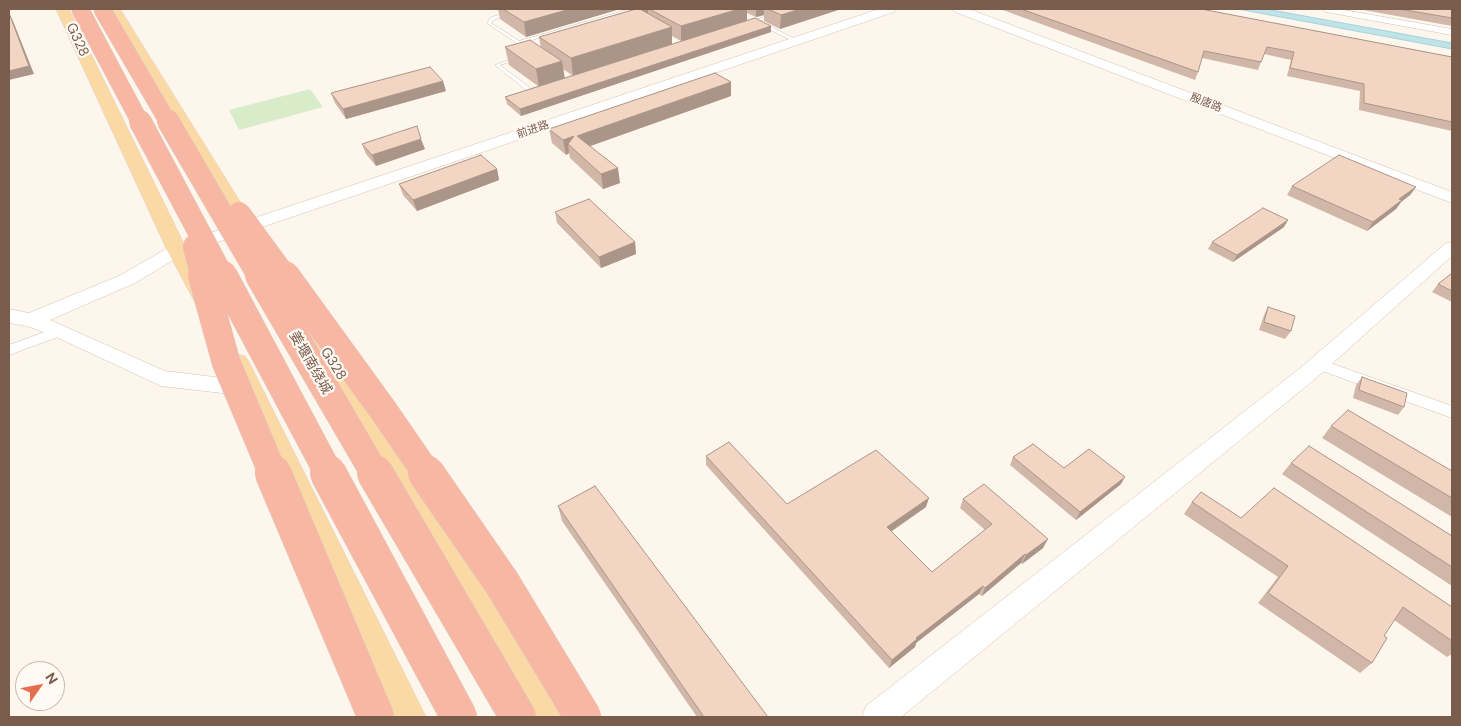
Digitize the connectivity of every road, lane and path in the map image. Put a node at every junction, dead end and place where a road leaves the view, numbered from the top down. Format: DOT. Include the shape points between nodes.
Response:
graph roads {
  1 [pos="62,9"];
  2 [pos="80,9"];
  3 [pos="102,9"];
  4 [pos="113,9"];
  5 [pos="527,9"];
  6 [pos="618,9"];
  7 [pos="634,9"];
  8 [pos="792,9"];
  9 [pos="890,9"];
  10 [pos="959,9"];
  11 [pos="1326,9"];
  12 [pos="623,12"];
  13 [pos="632,17"];
  14 [pos="747,17"];
  15 [pos="755,21"];
  16 [pos="746,24"];
  17 [pos="1452,32"];
  18 [pos="797,42"];
  19 [pos="518,43"];
  20 [pos="534,54"];
  21 [pos="525,57"];
  22 [pos="541,90"];
  23 [pos="162,112"];
  24 [pos="180,196"];
  25 [pos="1452,198"];
  26 [pos="246,226"];
  27 [pos="1452,247"];
  28 [pos="177,250"];
  29 [pos="9,316"];
  30 [pos="31,320"];
  31 [pos="61,331"];
  32 [pos="9,350"];
  33 [pos="1319,364"];
  34 [pos="252,388"];
  35 [pos="1452,412"];
  36 [pos="376,717"];
  37 [pos="409,717"];
  38 [pos="460,717"];
  39 [pos="518,717"];
  40 [pos="556,717"];
  41 [pos="583,717"];
  42 [pos="877,717"];
  1 -- 28 [label="main road, G328 / G328"];
  2 -- 24 [label="highway, bridge"];
  3 -- 23 [label="highway, 姜堰南绕城, bridge"];
  4 -- 26 [label="main road, G328 / G328"];
  5 -- 19 [label="lane" via="489,23"];
  6 -- 12 [label="lane"];
  7 -- 12 [label="lane"];
  8 -- 15 [label="lane"];
  9 -- 18 [label="street, 前进路"];
  10 -- 25 [label="street, 殷唐路"];
  11 -- 17 [label="street"];
  12 -- 13 [label="lane"];
  12 -- 19 [label="lane"];
  14 -- 15 [label="lane"];
  15 -- 16 [label="lane"];
  15 -- 18 [label="lane"];
  18 -- 26 [label="street, 前进路"];
  19 -- 20 [label="lane"];
  21 -- 22 [label="lane" via="497,65 533,93"];
  23 -- 39 [label="highway, 姜堰南绕城, bridge"];
  23 -- 41 [label="highway, bridge" via="384,410 502,583"];
  24 -- 36 [label="highway, bridge" via="226,362"];
  24 -- 38 [label="highway, bridge"];
  26 -- 28 [label="street, 前进路"];
  26 -- 40 [label="main road, G328 / G328"];
  27 -- 33 [label="street"];
  28 -- 30 [label="street, 前进路" via="128,279"];
  28 -- 34 [label="main road, G328 / G328"];
  29 -- 30 [label="street"];
  30 -- 31 [label="street"];
  31 -- 32 [label="street"];
  31 -- 34 [label="street" via="161,378"];
  33 -- 35 [label="street"];
  33 -- 42 [label="street"];
  34 -- 37 [label="main road, G328 / G328"];
}
